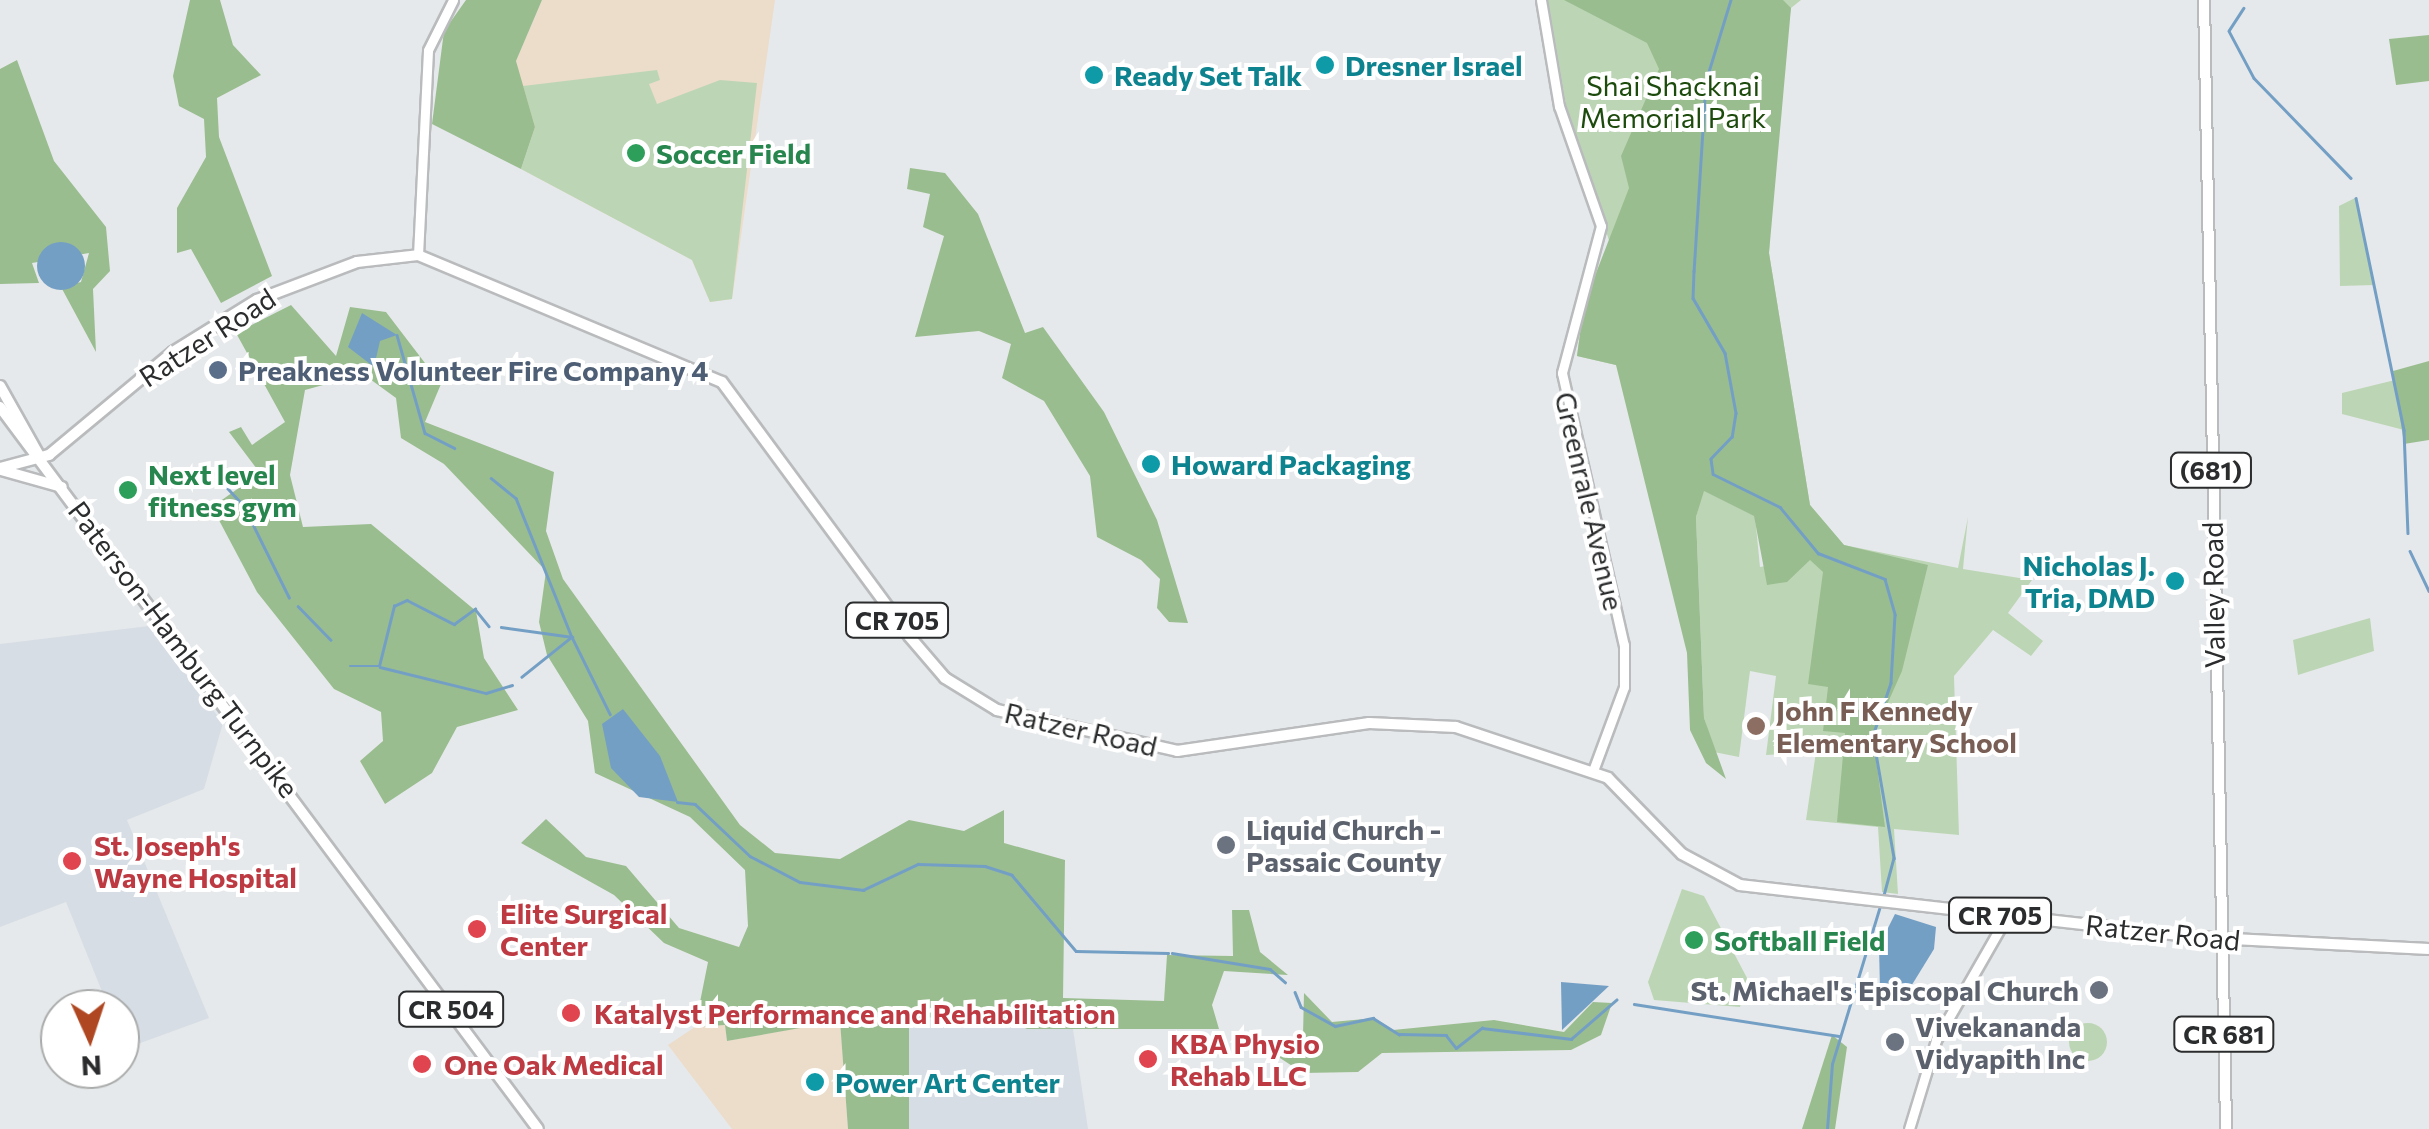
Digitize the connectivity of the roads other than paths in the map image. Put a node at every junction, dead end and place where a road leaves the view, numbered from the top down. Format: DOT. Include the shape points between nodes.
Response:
graph roads {
  1 [pos="454,0"];
  2 [pos="1541,0"];
  3 [pos="2204,0"];
  4 [pos="418,256"];
  5 [pos="0,386"];
  6 [pos="0,407"];
  7 [pos="42,460"];
  8 [pos="0,468"];
  9 [pos="63,487"];
  10 [pos="1593,771"];
  11 [pos="2007,916"];
  12 [pos="2219,939"];
  13 [pos="2429,949"];
  14 [pos="538,1129"];
  15 [pos="1909,1129"];
  16 [pos="2226,1129"];
  1 -- 4 [label="street" via="428,50"];
  2 -- 10 [label="street, Greenrale Avenue" via="1559,106 1602,226 1562,373 1624,645 1624,687"];
  3 -- 12 [label="main road, Valley Road / (681)"];
  4 -- 7 [label="main road, Ratzer Road / CR 705" via="357,262 256,300 173,352"];
  4 -- 10 [label="main road, Ratzer Road / CR 705" via="722,382 908,636 986,705 1176,750 1422,723"];
  5 -- 7 [label="main road, Paterson-Hamburg Turnpike"];
  6 -- 7 [label="main road, Paterson-Hamburg Turnpike"];
  7 -- 8 [label="main road"];
  7 -- 9 [label="main road, Paterson-Hamburg Turnpike / CR 504"];
  8 -- 9 [label="main road"];
  9 -- 14 [label="main road, Paterson-Hamburg Turnpike / CR 504"];
  10 -- 11 [label="main road, Ratzer Road / CR 705" via="1635,799 1711,874"];
  11 -- 12 [label="main road, Ratzer Road / CR 705"];
  11 -- 15 [label="street" via="1936,1040"];
  12 -- 13 [label="main road, Ratzer Road / CR 705"];
  12 -- 16 [label="main road, Valley Road / CR 681"];
}
